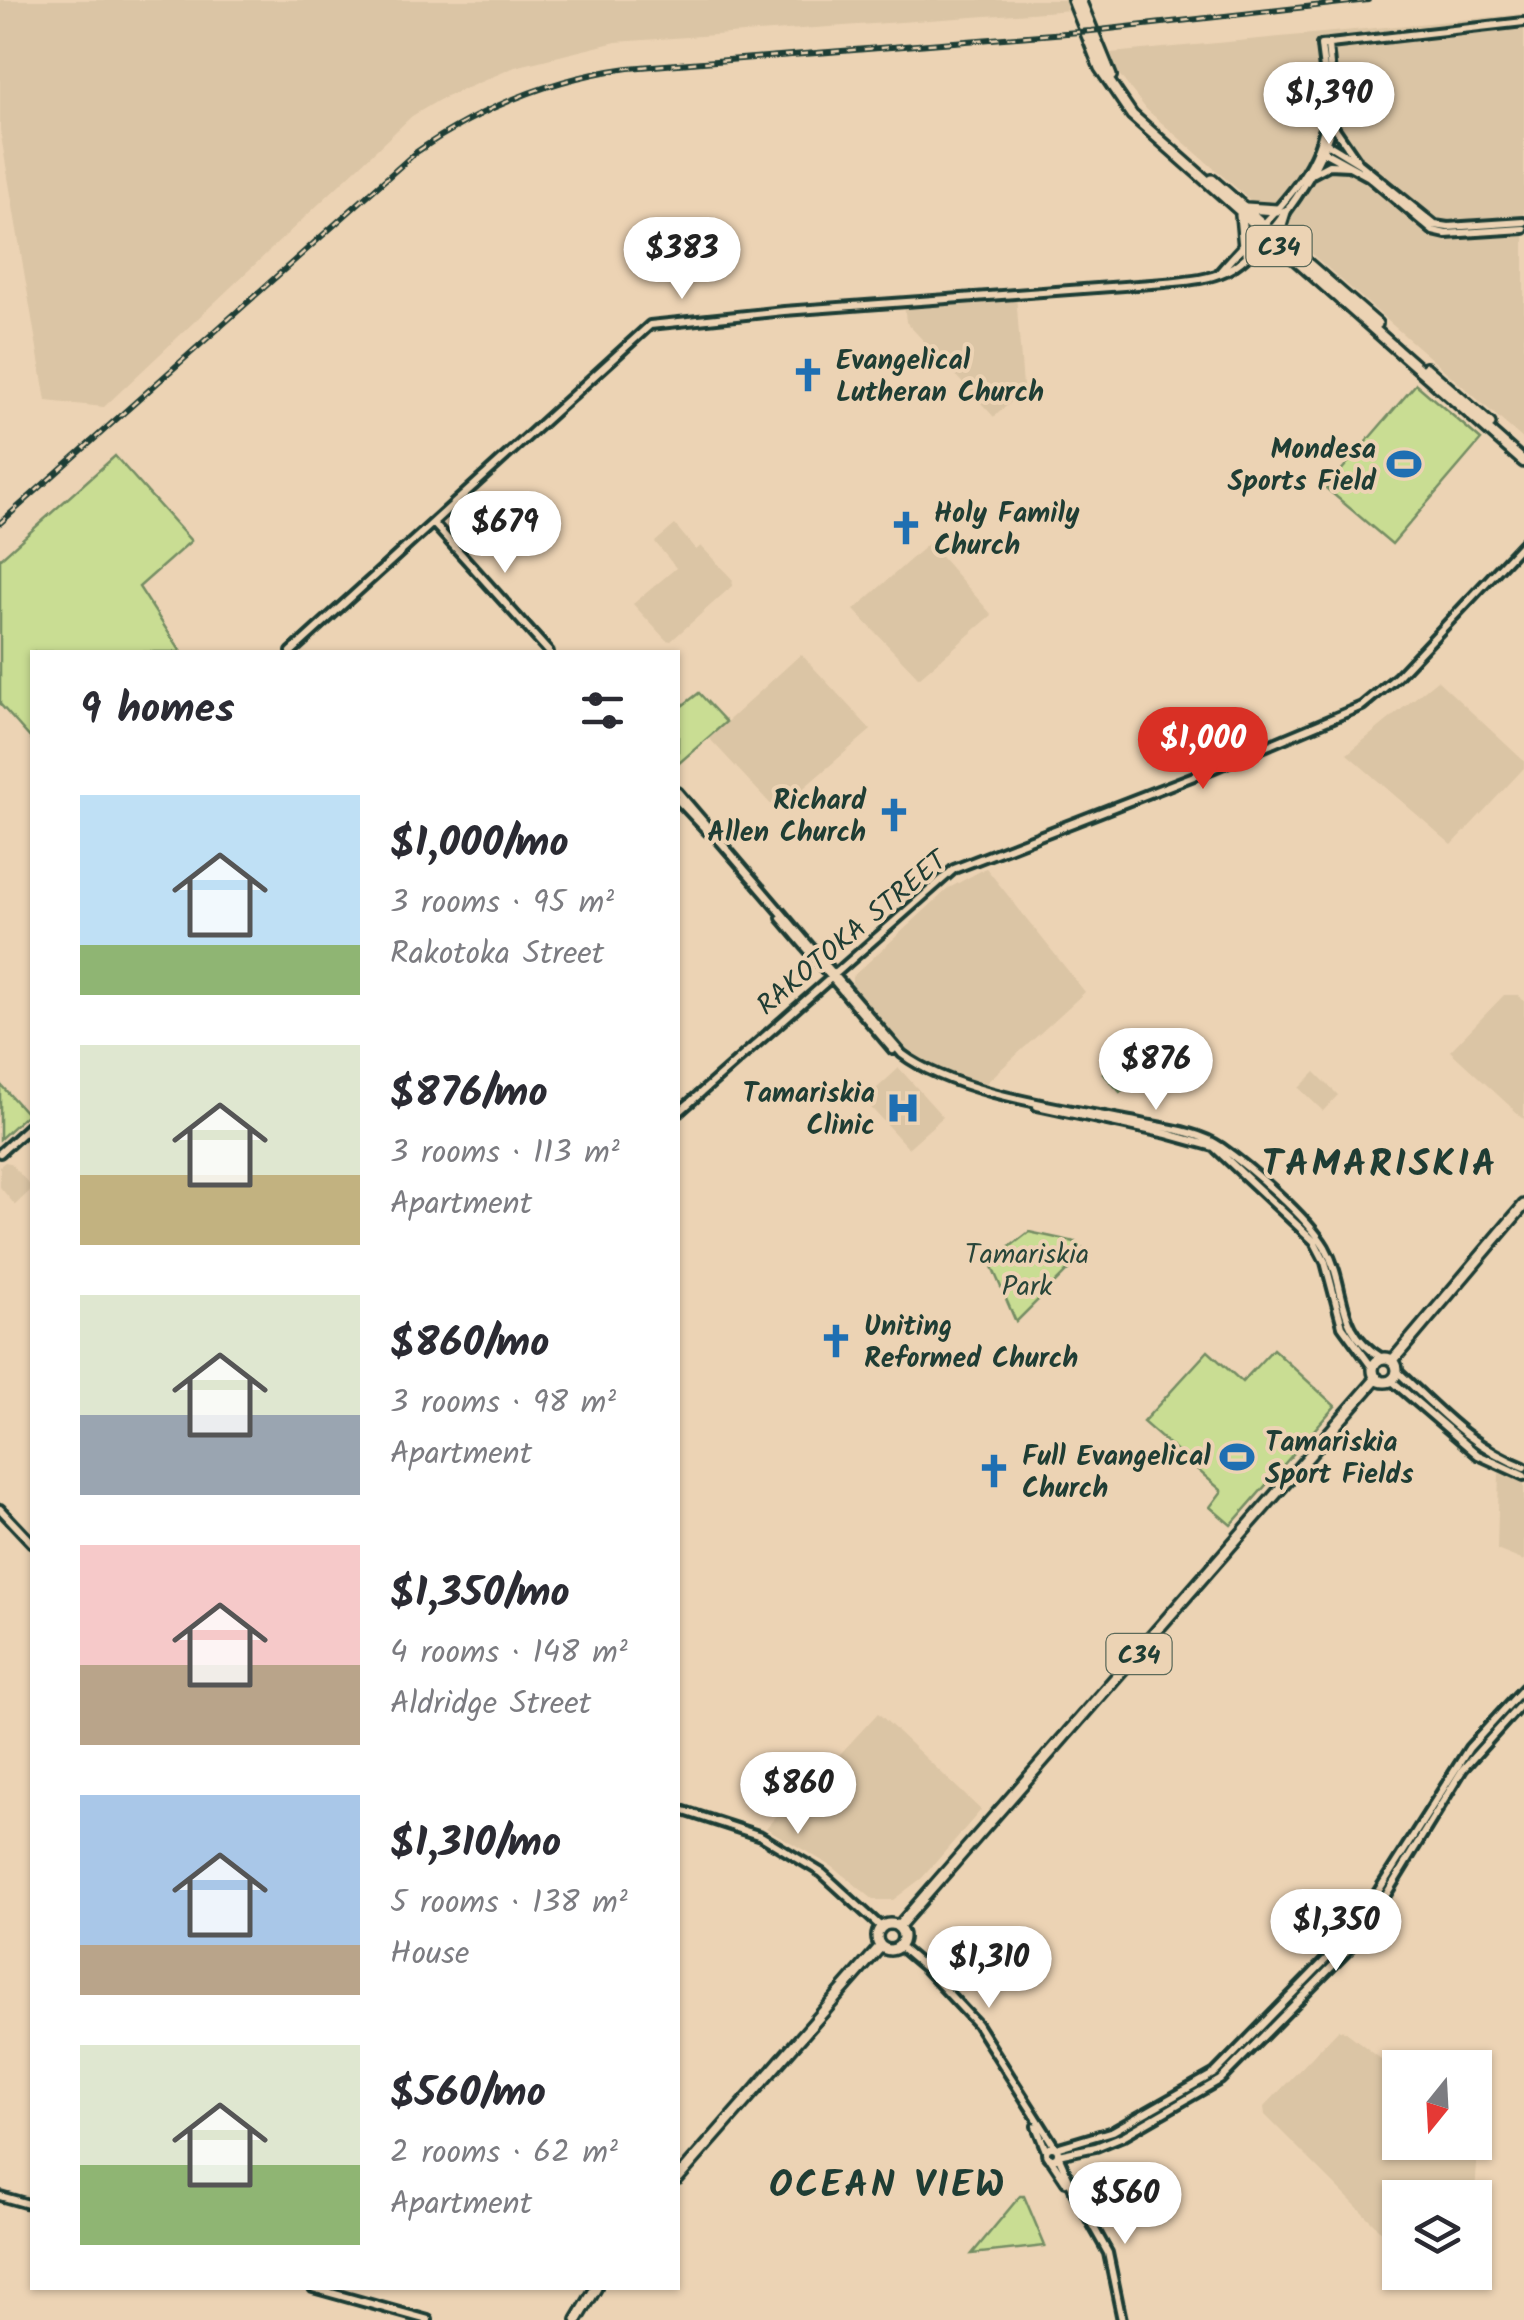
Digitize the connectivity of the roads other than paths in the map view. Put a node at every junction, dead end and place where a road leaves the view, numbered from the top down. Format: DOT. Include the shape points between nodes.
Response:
graph roads {
  1 [pos="1077,0"];
  2 [pos="1524,22"];
  3 [pos="1324,44"];
  4 [pos="1332,123"];
  5 [pos="1321,146"];
  6 [pos="1357,166"];
  7 [pos="1313,174"];
  8 [pos="1242,211"];
  9 [pos="1281,211"];
  10 [pos="1524,226"];
  11 [pos="1265,229"];
  12 [pos="1285,248"];
  13 [pos="1246,250"];
  14 [pos="1524,454"];
  15 [pos="1524,462"];
  16 [pos="434,524"];
  17 [pos="1524,542"];
  18 [pos="293,650"];
  19 [pos="547,650"];
  20 [pos="680,794"];
  21 [pos="680,802"];
  22 [pos="832,977"];
  23 [pos="680,1111"];
  24 [pos="30,1126"];
  25 [pos="0,1153"];
  26 [pos="1524,1205"];
  27 [pos="1388,1359"];
  28 [pos="1375,1374"];
  29 [pos="1394,1376"];
  30 [pos="1524,1467"];
  31 [pos="1524,1476"];
  32 [pos="0,1509"];
  33 [pos="30,1541"];
  34 [pos="1524,1688"];
  35 [pos="1524,1700"];
  36 [pos="1500,1719"];
  37 [pos="680,1810"];
  38 [pos="882,1927"];
  39 [pos="898,1928"];
  40 [pos="880,1946"];
  41 [pos="899,1946"];
  42 [pos="1053,2152"];
  43 [pos="680,2176"];
  44 [pos="0,2196"];
  45 [pos="30,2204"];
  46 [pos="320,2290"];
  47 [pos="595,2290"];
  48 [pos="428,2320"];
  49 [pos="577,2320"];
  50 [pos="1122,2320"];
  1 -- 8 [label="main road, C34" via="1122,93"];
  2 -- 3 [label="street"];
  3 -- 4 [label="street"];
  3 -- 5 [label="street"];
  4 -- 5 [label="street"];
  4 -- 6 [label="street"];
  5 -- 6 [label="street"];
  5 -- 7 [label="street"];
  5 -- 9 [label="street"];
  6 -- 7 [label="street" via="1329,165"];
  6 -- 10 [label="street" via="1434,231"];
  7 -- 9 [label="street"];
  8 -- 9 [label="main road"];
  8 -- 11 [label="main road, C34"];
  8 -- 13 [label="main road"];
  9 -- 11 [label="street"];
  9 -- 12 [label="main road"];
  11 -- 12 [label="main road, C34"];
  11 -- 13 [label="street"];
  12 -- 13 [label="main road"];
  12 -- 14 [label="main road, C34"];
  12 -- 15 [label="main road, C34"];
  13 -- 16 [label="street" via="1228,270 1165,283 658,322"];
  16 -- 18 [label="street"];
  16 -- 19 [label="street"];
  17 -- 22 [label="street, RAKOTOKA STREET" via="1374,698 971,860"];
  20 -- 22 [label="street"];
  21 -- 22 [label="street"];
  22 -- 23 [label="street, RAKOTOKA STREET"];
  22 -- 27 [label="street" via="922,1070 1219,1145 1318,1236 1351,1329"];
  22 -- 28 [label="street" via="921,1074 1214,1147 1314,1241 1342,1326"];
  24 -- 25 [label="street"];
  26 -- 27 [label="main road, C34"];
  27 -- 28 [label="main road, C34"];
  27 -- 29 [label="main road"];
  28 -- 29 [label="main road"];
  28 -- 39 [label="main road, C34"];
  29 -- 30 [label="street" via="1483,1448"];
  29 -- 31 [label="street" via="1478,1455"];
  32 -- 33 [label="street"];
  34 -- 36 [label="street"];
  35 -- 36 [label="street"];
  36 -- 42 [label="street" via="1457,1765 1351,1934 1214,2073 1113,2131"];
  37 -- 38 [label="street" via="761,1836 822,1873"];
  38 -- 39 [label="main road"];
  38 -- 40 [label="main road"];
  39 -- 41 [label="main road"];
  40 -- 41 [label="main road"];
  40 -- 43 [label="main road"];
  41 -- 42 [label="street" via="977,2024"];
  42 -- 50 [label="street" via="1112,2266"];
  44 -- 45 [label="street"];
  46 -- 48 [label="street"];
  47 -- 49 [label="main road"];
}
